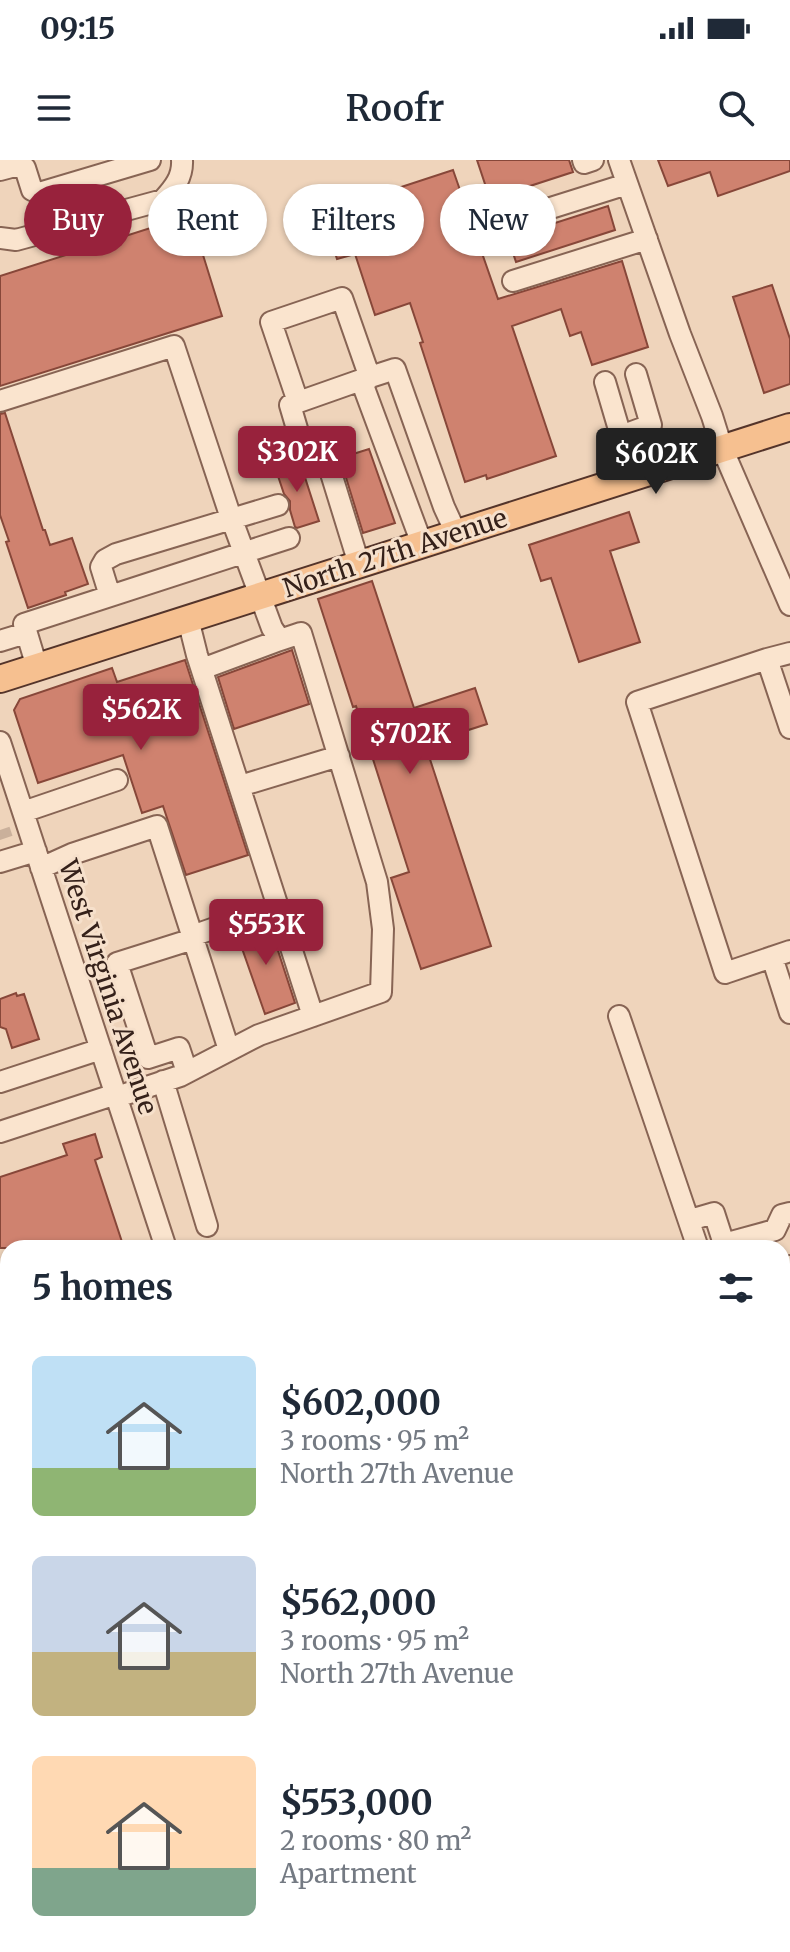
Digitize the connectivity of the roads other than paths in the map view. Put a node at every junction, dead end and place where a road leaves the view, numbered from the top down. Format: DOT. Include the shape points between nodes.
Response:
graph roads {
  1 [pos="150,160"];
  2 [pos="182,160"];
  3 [pos="583,160"];
  4 [pos="593,160"];
  5 [pos="619,160"];
  6 [pos="10,165"];
  7 [pos="627,184"];
  8 [pos="556,206"];
  9 [pos="0,238"];
  10 [pos="647,239"];
  11 [pos="513,281"];
  12 [pos="636,374"];
  13 [pos="366,379"];
  14 [pos="605,382"];
  15 [pos="0,401"];
  16 [pos="298,402"];
  17 [pos="790,427"];
  18 [pos="621,436"];
  19 [pos="722,448"];
  20 [pos="633,477"];
  21 [pos="278,505"];
  22 [pos="232,519"];
  23 [pos="456,533"];
  24 [pos="289,538"];
  25 [pos="422,544"];
  26 [pos="244,551"];
  27 [pos="359,564"];
  28 [pos="110,596"];
  29 [pos="260,596"];
  30 [pos="790,605"];
  31 [pos="188,619"];
  32 [pos="26,633"];
  33 [pos="280,640"];
  34 [pos="0,641"];
  35 [pos="790,653"];
  36 [pos="767,659"];
  37 [pos="37,667"];
  38 [pos="202,669"];
  39 [pos="0,679"];
  40 [pos="790,728"];
  41 [pos="0,742"];
  42 [pos="339,756"];
  43 [pos="117,780"];
  44 [pos="240,786"];
  45 [pos="8,792"];
  46 [pos="23,812"];
  47 [pos="3,839"];
  48 [pos="39,860"];
  49 [pos="5,861"];
  50 [pos="232,922"];
  51 [pos="193,937"];
  52 [pos="781,954"];
  53 [pos="790,1013"];
  54 [pos="313,1016"];
  55 [pos="619,1016"];
  56 [pos="101,1049"];
  57 [pos="229,1050"];
  58 [pos="187,1072"];
  59 [pos="163,1081"];
  60 [pos="0,1082"];
  61 [pos="116,1096"];
  62 [pos="0,1132"];
  63 [pos="790,1213"];
  64 [pos="690,1220"];
  65 [pos="207,1226"];
  66 [pos="163,1240"];
  67 [pos="696,1240"];
  68 [pos="723,1240"];
  69 [pos="739,1240"];
  1 -- 6 [label="street" via="39,193 32,190 25,168"];
  2 -- 9 [label="street" via="177,184 163,200 16,240"];
  3 -- 4 [label="street"];
  5 -- 7 [label="street"];
  7 -- 8 [label="street"];
  7 -- 10 [label="street"];
  10 -- 11 [label="street"];
  10 -- 19 [label="street"];
  12 -- 18 [label="street" via="651,425"];
  13 -- 16 [label="street"];
  13 -- 16 [label="street" via="342,298 299,312 271,322"];
  13 -- 23 [label="street" via="395,369"];
  13 -- 25 [label="street"];
  14 -- 18 [label="street"];
  15 -- 22 [label="street" via="174,346"];
  16 -- 27 [label="street" via="290,405 303,449 326,457"];
  17 -- 19 [label="main road, North 27th Avenue"];
  18 -- 20 [label="street"];
  19 -- 20 [label="main road, North 27th Avenue"];
  19 -- 30 [label="street"];
  20 -- 23 [label="main road, North 27th Avenue"];
  21 -- 22 [label="street"];
  22 -- 26 [label="street"];
  22 -- 28 [label="street" via="105,560 101,567"];
  23 -- 25 [label="main road, North 27th Avenue"];
  24 -- 26 [label="street"];
  25 -- 27 [label="main road, North 27th Avenue"];
  26 -- 28 [label="street"];
  26 -- 29 [label="street"];
  27 -- 29 [label="main road, North 27th Avenue"];
  28 -- 32 [label="street" via="24,624"];
  29 -- 31 [label="main road, North 27th Avenue"];
  29 -- 33 [label="street"];
  31 -- 37 [label="main road, North 27th Avenue"];
  31 -- 38 [label="street"];
  32 -- 34 [label="street"];
  32 -- 37 [label="street"];
  33 -- 38 [label="street"];
  33 -- 42 [label="street" via="301,633"];
  35 -- 36 [label="street"];
  36 -- 40 [label="street"];
  36 -- 52 [label="street" via="637,702 725,973"];
  37 -- 39 [label="main road, North 27th Avenue"];
  38 -- 44 [label="street"];
  41 -- 45 [label="street, West Virginia Avenue"];
  42 -- 44 [label="street"];
  42 -- 54 [label="street" via="377,882 383,929 381,992"];
  43 -- 46 [label="street"];
  44 -- 54 [label="street"];
  45 -- 46 [label="street, West Virginia Avenue"];
  46 -- 48 [label="street, West Virginia Avenue"];
  47 -- 49 [label="street"];
  48 -- 49 [label="street"];
  48 -- 51 [label="street" via="157,826"];
  48 -- 56 [label="street, West Virginia Avenue"];
  50 -- 51 [label="street"];
  51 -- 57 [label="street"];
  51 -- 58 [label="street" via="117,963 148,1058 179,1048"];
  52 -- 53 [label="street"];
  54 -- 57 [label="street"];
  55 -- 64 [label="street"];
  56 -- 60 [label="street"];
  56 -- 61 [label="street, West Virginia Avenue"];
  57 -- 58 [label="street"];
  58 -- 59 [label="street"];
  59 -- 61 [label="street"];
  59 -- 65 [label="street"];
  61 -- 62 [label="street"];
  61 -- 66 [label="street, West Virginia Avenue"];
  63 -- 69 [label="street" via="782,1215 775,1230"];
  64 -- 67 [label="street"];
  64 -- 68 [label="street" via="714,1213"];
}
